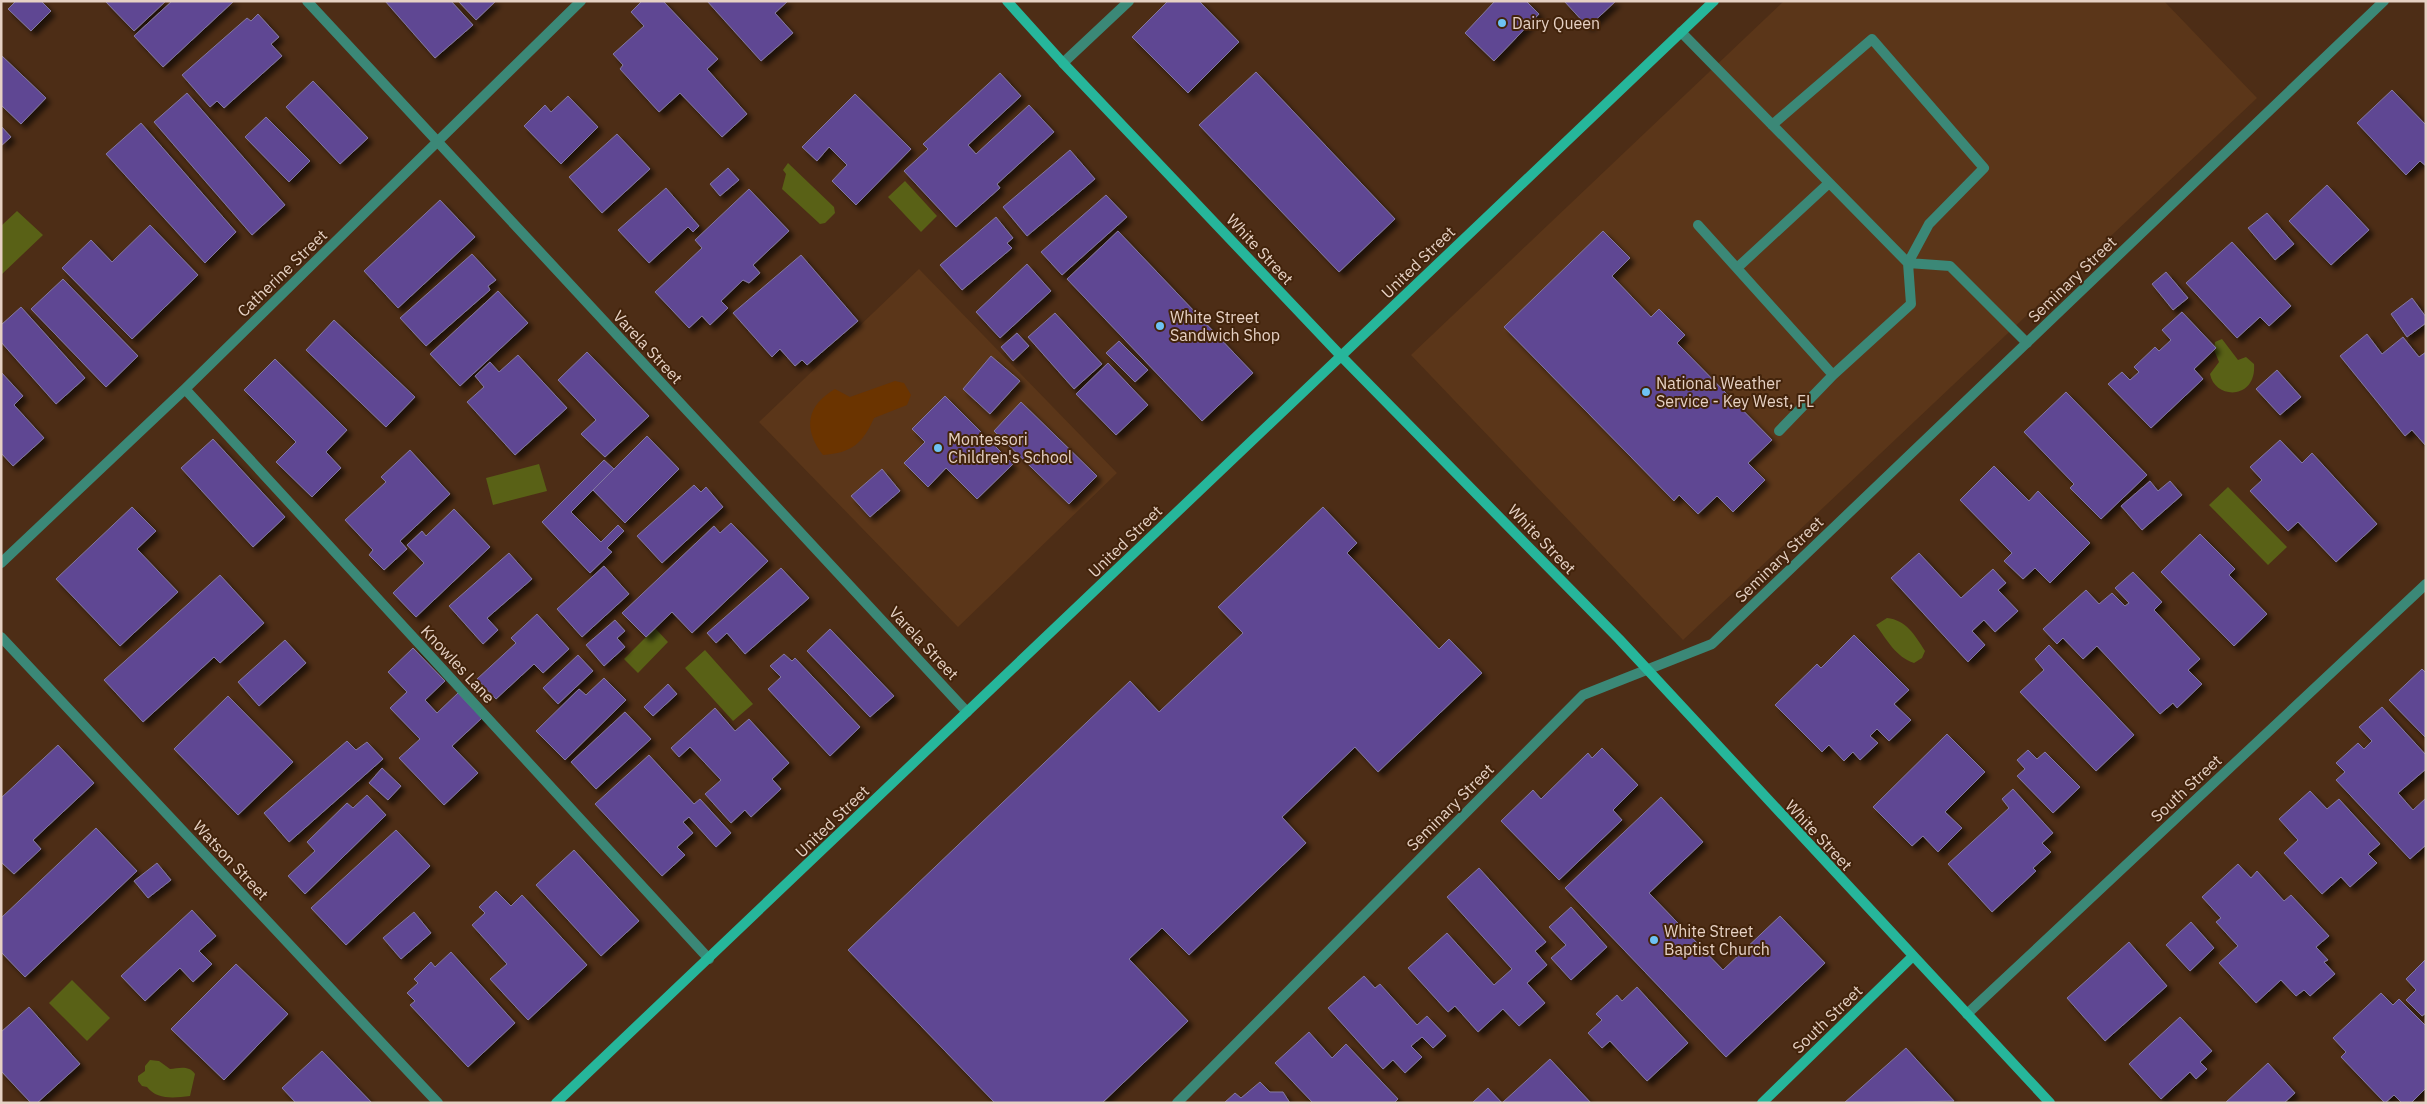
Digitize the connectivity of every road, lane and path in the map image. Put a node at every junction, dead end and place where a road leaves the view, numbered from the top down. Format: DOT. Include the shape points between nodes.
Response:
graph roads {
  1 [pos="307,1"];
  2 [pos="581,1"];
  3 [pos="1007,1"];
  4 [pos="1129,1"];
  5 [pos="1714,1"];
  6 [pos="2384,1"];
  7 [pos="1681,32"];
  8 [pos="1063,63"];
  9 [pos="1772,125"];
  10 [pos="437,141"];
  11 [pos="1829,183"];
  12 [pos="1698,225"];
  13 [pos="1908,263"];
  14 [pos="1736,268"];
  15 [pos="2027,343"];
  16 [pos="1341,356"];
  17 [pos="1833,376"];
  18 [pos="185,389"];
  19 [pos="1779,431"];
  20 [pos="1,563"];
  21 [pos="2426,584"];
  22 [pos="1,637"];
  23 [pos="1644,669"];
  24 [pos="967,712"];
  25 [pos="1912,957"];
  26 [pos="709,959"];
  27 [pos="1967,1014"];
  28 [pos="438,1103"];
  29 [pos="556,1103"];
  30 [pos="1177,1103"];
  31 [pos="1762,1103"];
  32 [pos="2050,1103"];
  1 -- 10 [label="street, Varela Street"];
  2 -- 10 [label="street, Catherine Street"];
  3 -- 8 [label="street, White Street"];
  4 -- 8 [label="street"];
  5 -- 7 [label="street, United Street"];
  6 -- 15 [label="street, Seminary Street"];
  7 -- 9 [label="street"];
  7 -- 16 [label="street, United Street"];
  8 -- 16 [label="street, White Street"];
  9 -- 11 [label="street"];
  9 -- 13 [label="street" via="1872,39 1984,168 1929,224"];
  10 -- 18 [label="street, Catherine Street"];
  10 -- 24 [label="street, Varela Street"];
  11 -- 13 [label="street"];
  11 -- 14 [label="street"];
  12 -- 14 [label="street"];
  13 -- 15 [label="street" via="1950,266"];
  13 -- 17 [label="street" via="1911,304"];
  14 -- 17 [label="street"];
  15 -- 23 [label="street, Seminary Street" via="1712,644"];
  16 -- 23 [label="street, White Street" via="1619,639"];
  16 -- 24 [label="street, United Street"];
  17 -- 19 [label="street"];
  18 -- 20 [label="street, Catherine Street"];
  18 -- 26 [label="street, Knowles Lane"];
  21 -- 27 [label="street, South Street"];
  22 -- 28 [label="street, Watson Street"];
  23 -- 25 [label="street, White Street"];
  23 -- 30 [label="street, Seminary Street" via="1583,695"];
  24 -- 26 [label="street, United Street"];
  25 -- 27 [label="street, White Street"];
  25 -- 31 [label="street, South Street"];
  26 -- 29 [label="street, United Street"];
  27 -- 32 [label="street, White Street"];
}
